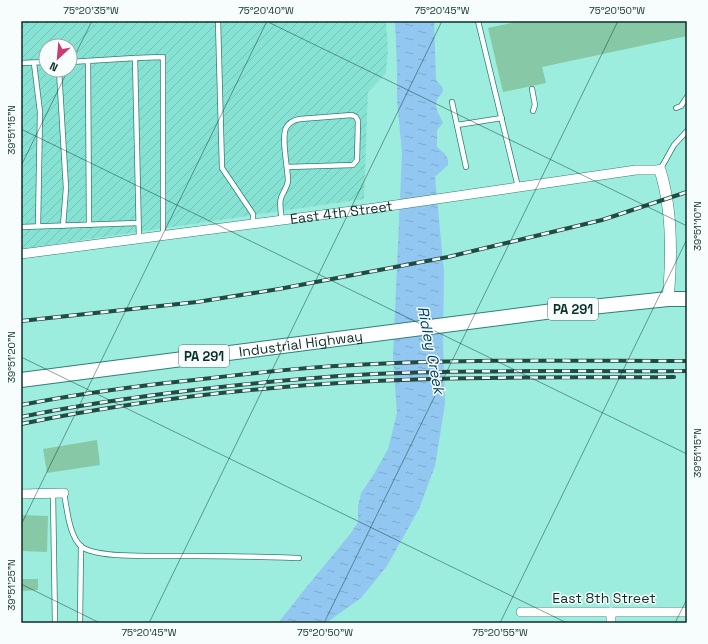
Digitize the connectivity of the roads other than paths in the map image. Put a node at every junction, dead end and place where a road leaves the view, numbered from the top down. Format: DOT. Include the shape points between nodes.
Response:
graph roads {
  1 [pos="218,21"];
  2 [pos="478,21"];
  3 [pos="135,58"];
  4 [pos="78,62"];
  5 [pos="88,62"];
  6 [pos="21,63"];
  7 [pos="34,63"];
  8 [pos="38,63"];
  9 [pos="59,78"];
  10 [pos="532,89"];
  11 [pos="687,97"];
  12 [pos="452,102"];
  13 [pos="676,108"];
  14 [pos="533,110"];
  15 [pos="502,118"];
  16 [pos="457,125"];
  17 [pos="687,131"];
  18 [pos="287,167"];
  19 [pos="466,167"];
  20 [pos="660,170"];
  21 [pos="518,187"];
  22 [pos="282,220"];
  23 [pos="138,223"];
  24 [pos="254,224"];
  25 [pos="89,225"];
  26 [pos="38,226"];
  27 [pos="63,226"];
  28 [pos="21,227"];
  29 [pos="163,236"];
  30 [pos="139,239"];
  31 [pos="21,254"];
  32 [pos="668,299"];
  33 [pos="687,299"];
  34 [pos="21,380"];
  35 [pos="64,493"];
  36 [pos="21,494"];
  37 [pos="54,494"];
  38 [pos="80,546"];
  39 [pos="299,558"];
  40 [pos="521,612"];
  41 [pos="611,612"];
  42 [pos="687,612"];
  43 [pos="55,623"];
  44 [pos="80,623"];
  45 [pos="612,623"];
  1 -- 24 [label="lane" via="222,168 253,214"];
  2 -- 15 [label="lane"];
  3 -- 5 [label="lane"];
  3 -- 23 [label="lane"];
  3 -- 29 [label="lane" via="163,57"];
  4 -- 5 [label="lane"];
  5 -- 25 [label="lane"];
  6 -- 7 [label="lane"];
  7 -- 8 [label="lane"];
  7 -- 26 [label="lane" via="40,112"];
  9 -- 27 [label="lane" via="66,188"];
  10 -- 14 [label="lane" via="535,105"];
  11 -- 13 [label="lane" via="681,106"];
  12 -- 16 [label="lane"];
  15 -- 16 [label="lane"];
  15 -- 21 [label="lane"];
  16 -- 19 [label="lane"];
  17 -- 20 [label="lane" via="674,146"];
  18 -- 18 [label="lane" via="285,132 292,120 356,117 357,160 353,165"];
  18 -- 22 [label="lane" via="287,184 280,205"];
  20 -- 21 [label="street, East 4th Street" via="636,170"];
  20 -- 32 [label="street" via="666,188 670,242"];
  21 -- 22 [label="street, East 4th Street"];
  22 -- 24 [label="street, East 4th Street"];
  23 -- 25 [label="lane"];
  23 -- 30 [label="lane"];
  24 -- 29 [label="street, East 4th Street"];
  25 -- 27 [label="lane"];
  26 -- 27 [label="lane"];
  26 -- 28 [label="lane"];
  29 -- 30 [label="street, East 4th Street"];
  30 -- 31 [label="street, East 4th Street"];
  32 -- 33 [label="main road, PA 291"];
  32 -- 34 [label="main road, Industrial Highway / PA 291" via="553,311"];
  35 -- 37 [label="street"];
  35 -- 38 [label="lane" via="70,525"];
  36 -- 37 [label="street"];
  37 -- 43 [label="lane"];
  38 -- 39 [label="lane" via="90,552 139,556"];
  38 -- 44 [label="lane"];
  40 -- 41 [label="street, East 8th Street"];
  41 -- 42 [label="street, East 8th Street"];
  41 -- 45 [label="street"];
}
